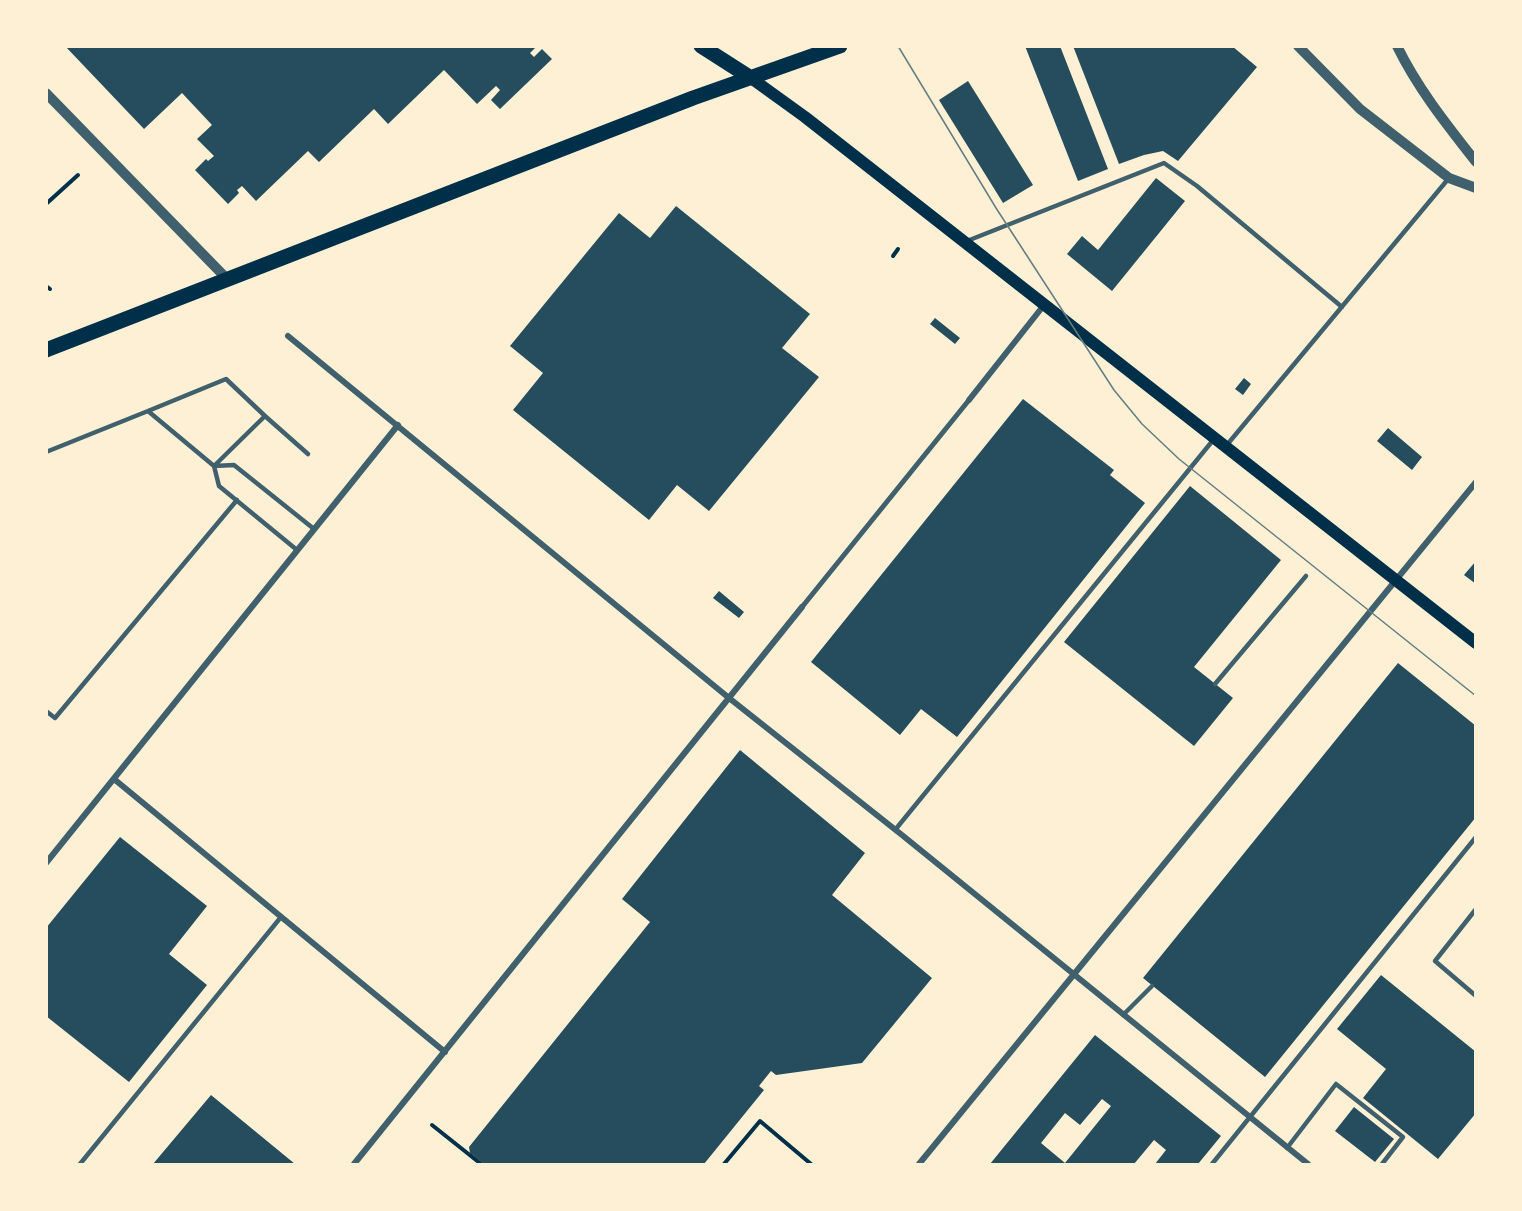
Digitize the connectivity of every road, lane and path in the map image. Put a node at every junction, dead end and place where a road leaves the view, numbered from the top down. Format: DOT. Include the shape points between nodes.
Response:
graph roads {
  1 [pos="701,46"];
  2 [pos="840,46"];
  3 [pos="1298,46"];
  4 [pos="1397,46"];
  5 [pos="751,78"];
  6 [pos="46,93"];
  7 [pos="1476,162"];
  8 [pos="78,175"];
  9 [pos="1449,178"];
  10 [pos="1476,188"];
  11 [pos="46,204"];
  12 [pos="964,242"];
  13 [pos="898,249"];
  14 [pos="893,256"];
  15 [pos="228,280"];
  16 [pos="1045,305"];
  17 [pos="1342,307"];
  18 [pos="288,336"];
  19 [pos="46,350"];
  20 [pos="969,400"];
  21 [pos="148,411"];
  22 [pos="265,416"];
  23 [pos="398,425"];
  24 [pos="1215,438"];
  25 [pos="1226,447"];
  26 [pos="46,453"];
  27 [pos="308,454"];
  28 [pos="214,466"];
  29 [pos="1476,482"];
  30 [pos="237,501"];
  31 [pos="314,530"];
  32 [pos="297,550"];
  33 [pos="1306,576"];
  34 [pos="1396,579"];
  35 [pos="802,607"];
  36 [pos="1476,643"];
  37 [pos="1215,684"];
  38 [pos="729,698"];
  39 [pos="46,711"];
  40 [pos="114,779"];
  41 [pos="895,830"];
  42 [pos="1476,837"];
  43 [pos="46,864"];
  44 [pos="1476,909"];
  45 [pos="281,917"];
  46 [pos="1073,976"];
  47 [pos="1152,986"];
  48 [pos="1476,996"];
  49 [pos="1123,1014"];
  50 [pos="445,1052"];
  51 [pos="1250,1117"];
  52 [pos="432,1125"];
  53 [pos="1287,1148"];
  54 [pos="80,1164"];
  55 [pos="354,1164"];
  56 [pos="481,1164"];
  57 [pos="724,1164"];
  58 [pos="811,1164"];
  59 [pos="919,1164"];
  60 [pos="1212,1164"];
  61 [pos="1308,1164"];
  62 [pos="1382,1164"];
  1 -- 5 [label="main road"];
  2 -- 5 [label="main road"];
  3 -- 9 [label="street" via="1360,109"];
  4 -- 7 [label="street" via="1429,102"];
  5 -- 12 [label="main road"];
  5 -- 15 [label="main road"];
  6 -- 15 [label="street"];
  8 -- 11 [label="path"];
  9 -- 10 [label="street"];
  9 -- 17 [label="lane"];
  12 -- 16 [label="main road"];
  12 -- 17 [label="lane" via="1164,163"];
  13 -- 14 [label="path"];
  15 -- 19 [label="main road"];
  16 -- 20 [label="street"];
  16 -- 24 [label="main road"];
  17 -- 25 [label="lane"];
  18 -- 23 [label="street"];
  20 -- 35 [label="street"];
  21 -- 22 [label="lane" via="226,379"];
  21 -- 26 [label="lane"];
  21 -- 28 [label="lane"];
  22 -- 27 [label="lane"];
  22 -- 28 [label="lane"];
  23 -- 31 [label="street"];
  23 -- 38 [label="street"];
  24 -- 25 [label="main road"];
  24 -- 41 [label="lane"];
  25 -- 34 [label="main road"];
  28 -- 30 [label="lane" via="219,486"];
  28 -- 31 [label="lane" via="234,465"];
  29 -- 34 [label="street"];
  30 -- 32 [label="lane"];
  30 -- 39 [label="lane" via="55,718"];
  31 -- 32 [label="street"];
  32 -- 40 [label="street"];
  33 -- 37 [label="lane"];
  34 -- 36 [label="main road"];
  34 -- 46 [label="street"];
  35 -- 38 [label="street"];
  38 -- 41 [label="street"];
  38 -- 50 [label="street"];
  40 -- 43 [label="street"];
  40 -- 45 [label="street"];
  41 -- 46 [label="street"];
  42 -- 51 [label="lane"];
  44 -- 48 [label="lane" via="1434,961"];
  45 -- 50 [label="street"];
  45 -- 54 [label="lane"];
  46 -- 49 [label="street"];
  46 -- 59 [label="street"];
  47 -- 49 [label="lane"];
  49 -- 51 [label="street"];
  50 -- 55 [label="street"];
  51 -- 53 [label="street"];
  51 -- 60 [label="lane"];
  52 -- 56 [label="path"];
  53 -- 61 [label="street"];
  53 -- 62 [label="lane" via="1336,1084 1403,1137"];
  57 -- 58 [label="path" via="760,1121"];
}
